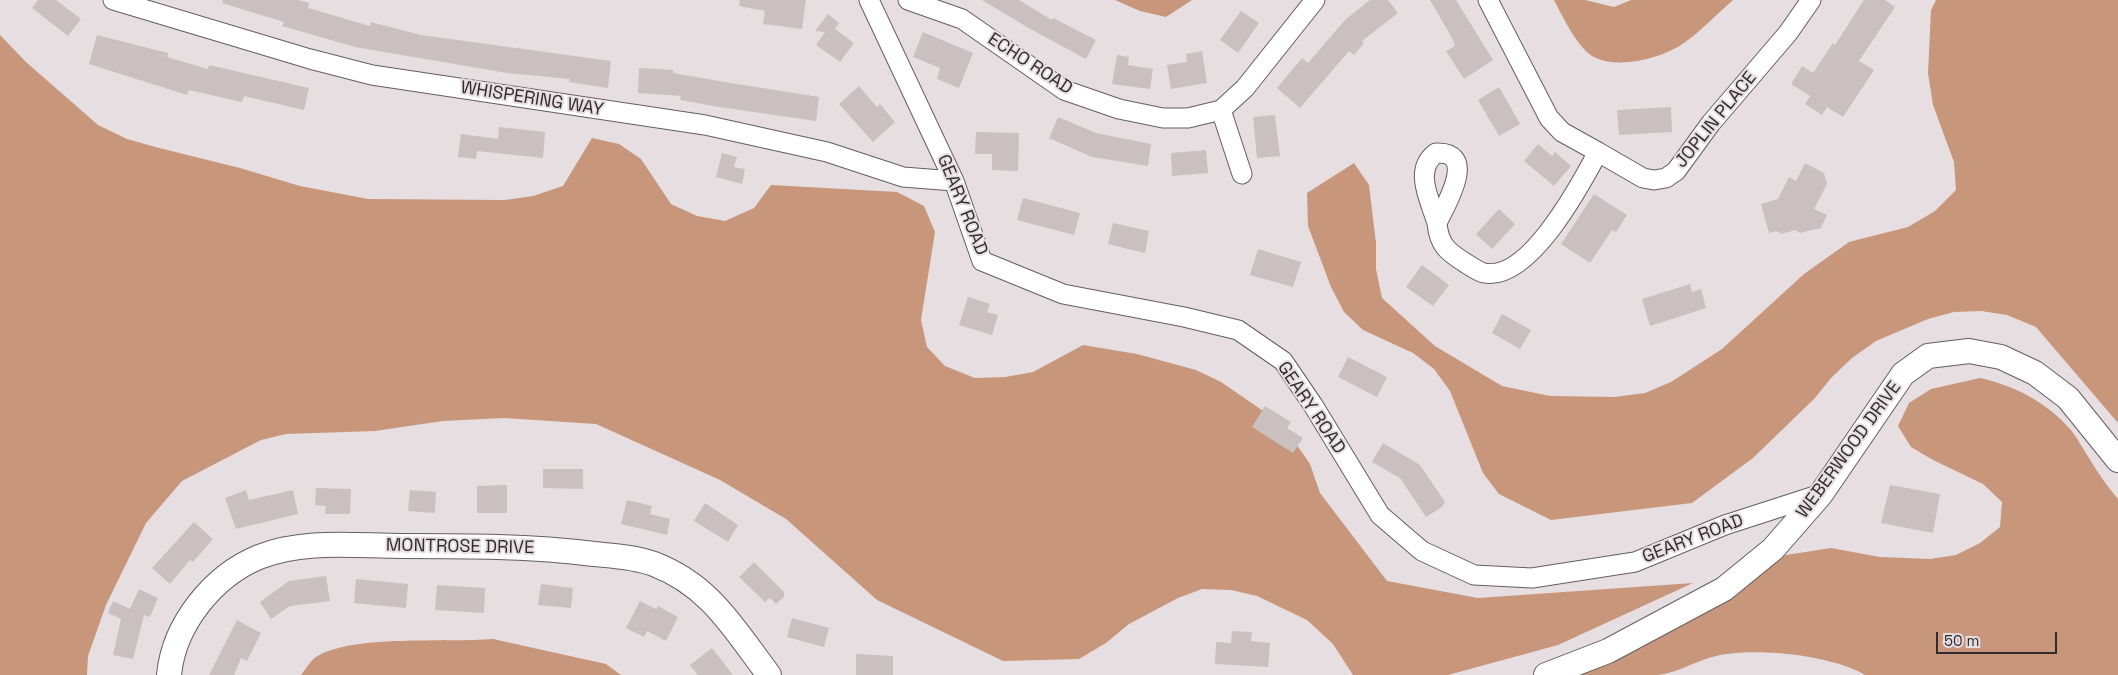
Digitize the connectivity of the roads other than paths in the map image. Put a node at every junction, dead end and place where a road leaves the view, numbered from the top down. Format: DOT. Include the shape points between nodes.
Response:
graph roads {
  1 [pos="113,0"];
  2 [pos="869,0"];
  3 [pos="908,0"];
  4 [pos="1315,0"];
  5 [pos="1488,0"];
  6 [pos="1811,0"];
  7 [pos="1221,110"];
  8 [pos="1598,152"];
  9 [pos="1242,174"];
  10 [pos="954,181"];
  11 [pos="1437,223"];
  12 [pos="2118,460"];
  13 [pos="1821,494"];
  14 [pos="169,675"];
  15 [pos="769,675"];
  16 [pos="1546,675"];
  1 -- 10 [label="street, WHISPERING WAY" via="372,75 705,125 826,152 903,177"];
  2 -- 10 [label="street, GEARY ROAD"];
  3 -- 7 [label="street, ECHO ROAD" via="962,20 1064,90 1119,109 1163,118 1188,118"];
  4 -- 7 [label="street, ECHO ROAD" via="1245,88"];
  5 -- 8 [label="street, JOPLIN PLACE" via="1549,118 1562,132"];
  6 -- 8 [label="street, JOPLIN PLACE" via="1676,171 1666,178 1642,178"];
  7 -- 9 [label="street"];
  8 -- 11 [label="street" via="1557,221 1521,261 1505,270 1483,273 1462,260 1442,245"];
  10 -- 13 [label="street, GEARY ROAD" via="982,262 1063,294 1238,330 1283,361 1380,515 1422,551 1474,575 1532,578 1635,562 1725,525"];
  12 -- 13 [label="street, WEBERWOOD DRIVE" via="2068,398 2035,373 2001,357 1969,351 1928,356 1903,374"];
  13 -- 16 [label="street, WEBERWOOD DRIVE" via="1773,549 1724,589 1608,651"];
  14 -- 15 [label="street, MONTROSE DRIVE" via="180,636 197,606 232,572 281,551 312,546 519,547 576,551 653,564 688,582 711,600"];
}
